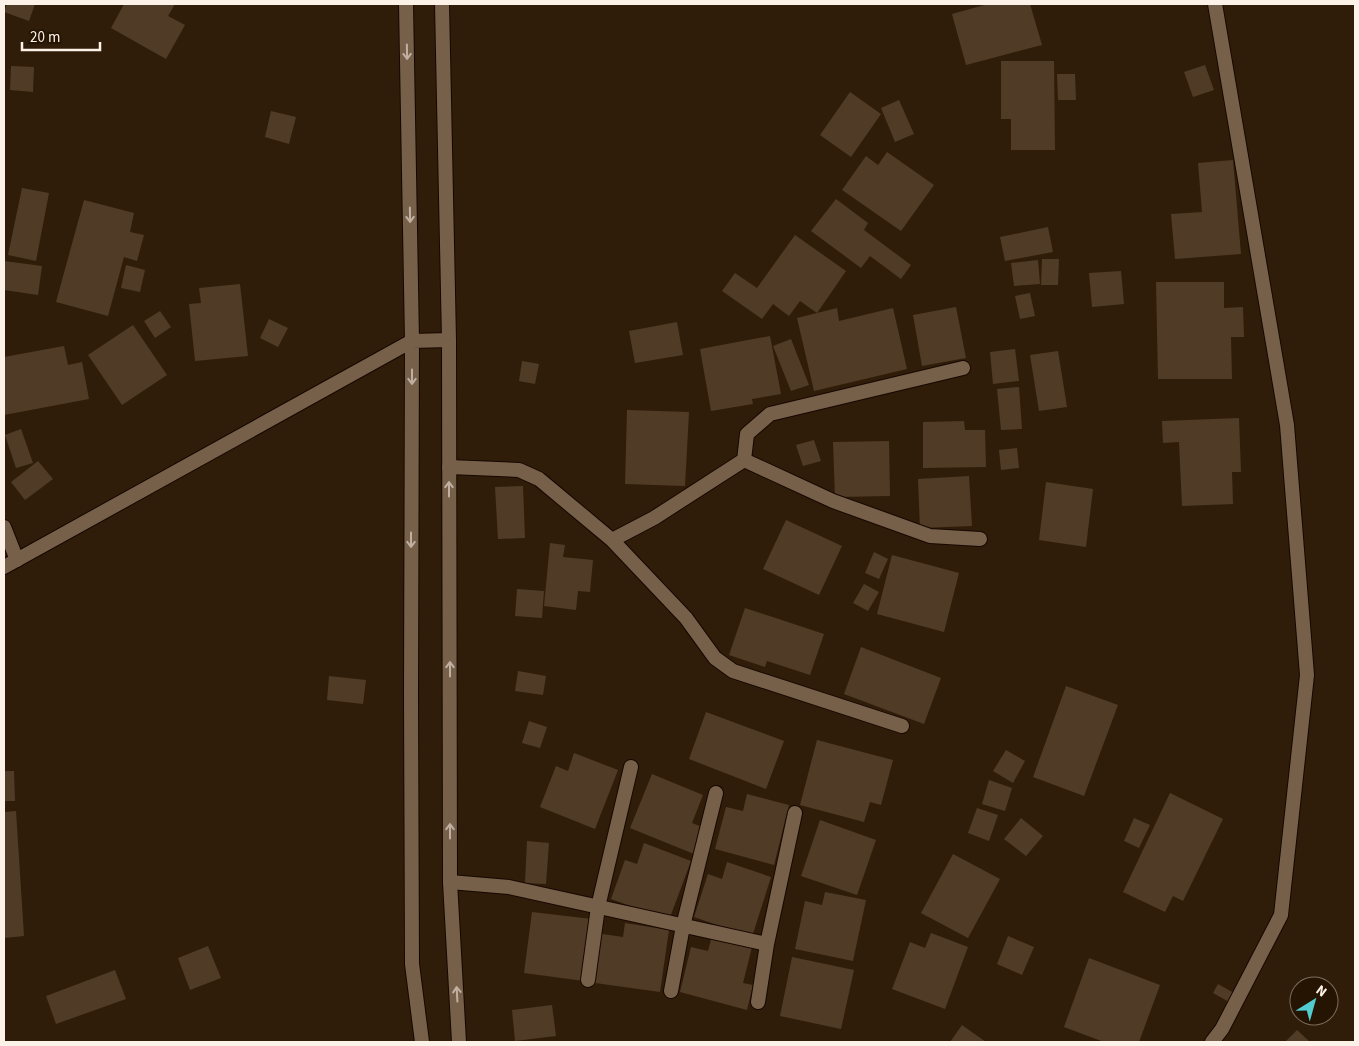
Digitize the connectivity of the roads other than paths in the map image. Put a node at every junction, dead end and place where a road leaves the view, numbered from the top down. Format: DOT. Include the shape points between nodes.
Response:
graph roads {
  1 [pos="406,4"];
  2 [pos="442,4"];
  3 [pos="1215,4"];
  4 [pos="448,340"];
  5 [pos="412,341"];
  6 [pos="963,368"];
  7 [pos="744,460"];
  8 [pos="449,467"];
  9 [pos="4,527"];
  10 [pos="980,539"];
  11 [pos="612,540"];
  12 [pos="17,560"];
  13 [pos="4,567"];
  14 [pos="902,726"];
  15 [pos="631,767"];
  16 [pos="716,793"];
  17 [pos="795,813"];
  18 [pos="450,882"];
  19 [pos="598,907"];
  20 [pos="683,926"];
  21 [pos="767,944"];
  22 [pos="588,980"];
  23 [pos="671,991"];
  24 [pos="758,1002"];
  25 [pos="422,1042"];
  26 [pos="459,1042"];
  27 [pos="1212,1042"];
  1 -- 5 [label="street, one-way"];
  2 -- 4 [label="street"];
  3 -- 27 [label="street" via="1287,425 1307,675 1281,914 1222,1029"];
  4 -- 5 [label="street"];
  4 -- 8 [label="street"];
  5 -- 12 [label="street"];
  5 -- 25 [label="street, one-way" via="412,964"];
  6 -- 7 [label="street" via="770,414 747,434"];
  7 -- 10 [label="street" via="832,501 930,536"];
  7 -- 11 [label="street" via="654,518"];
  8 -- 11 [label="street" via="526,473 539,479"];
  18 -- 8 [label="street, one-way"];
  9 -- 12 [label="street"];
  11 -- 14 [label="street" via="686,618 715,658 733,671"];
  12 -- 13 [label="street"];
  15 -- 19 [label="street"];
  16 -- 20 [label="street"];
  17 -- 21 [label="street"];
  18 -- 19 [label="street" via="509,887"];
  26 -- 18 [label="street, one-way"];
  19 -- 20 [label="street"];
  19 -- 22 [label="street"];
  20 -- 21 [label="street"];
  20 -- 23 [label="street"];
  21 -- 24 [label="street"];
}
